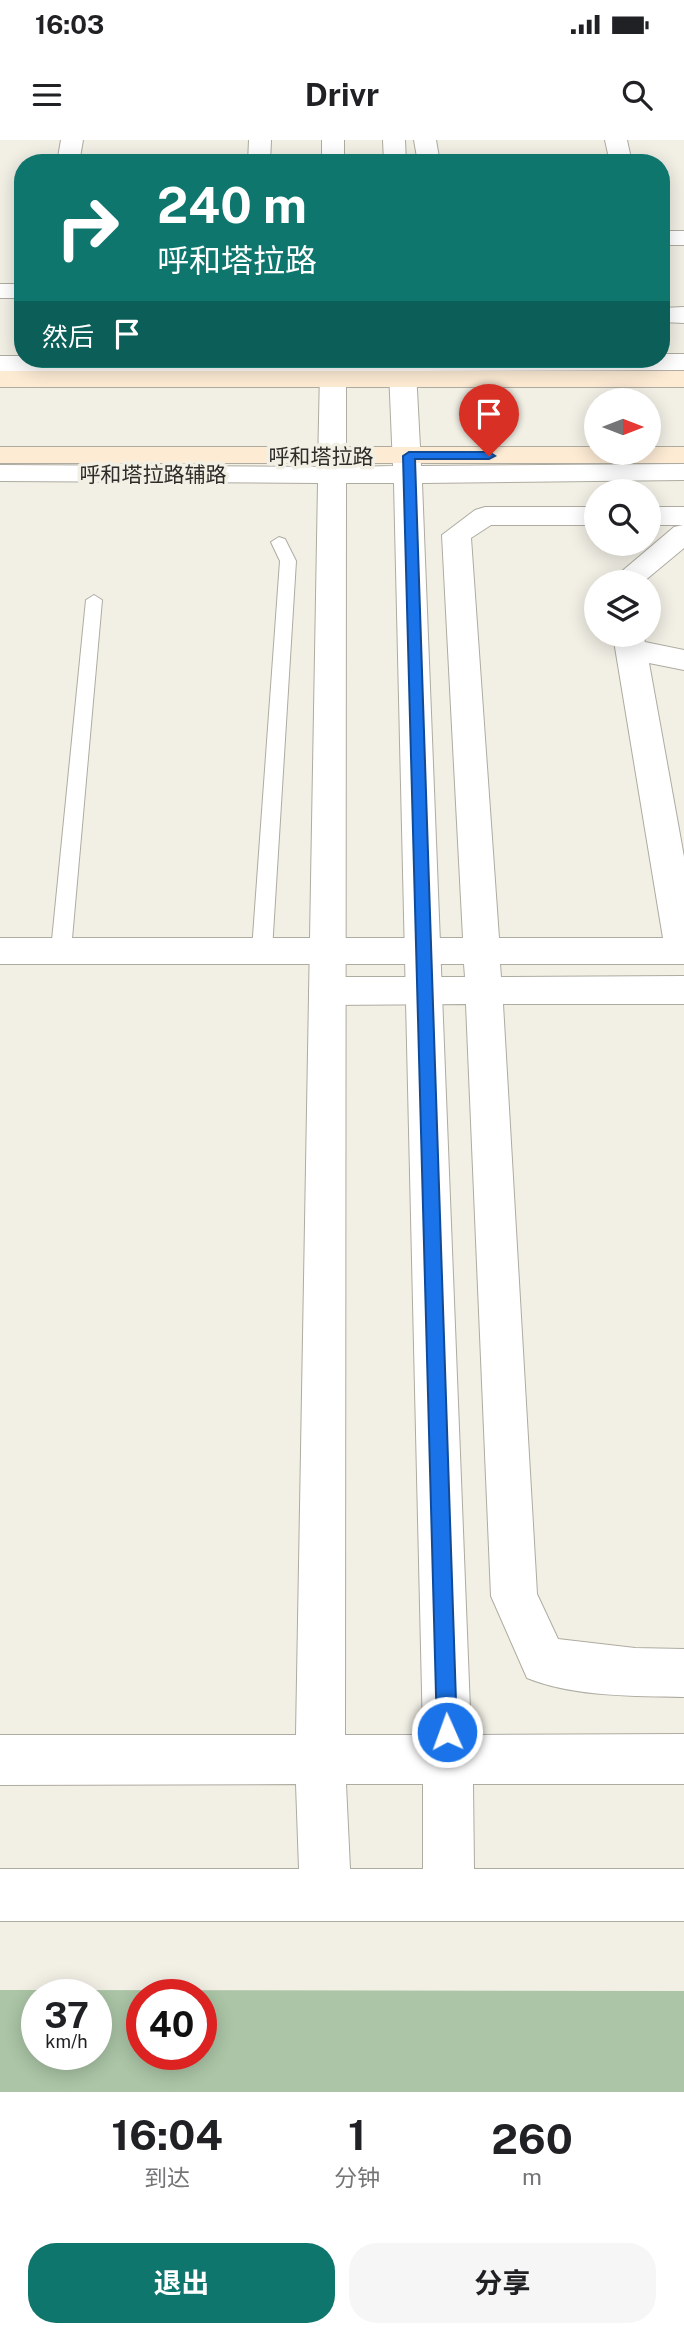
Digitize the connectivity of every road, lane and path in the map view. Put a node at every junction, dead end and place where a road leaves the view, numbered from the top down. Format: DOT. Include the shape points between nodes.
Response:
graph roads {
  1 [pos="333,368"];
  2 [pos="403,368"];
  3 [pos="0,379"];
  4 [pos="684,379"];
  5 [pos="0,455"];
  6 [pos="684,455"];
  7 [pos="409,465"];
  8 [pos="332,466"];
  9 [pos="684,472"];
  10 [pos="0,473"];
  11 [pos="584,516"];
  12 [pos="661,516"];
  13 [pos="684,516"];
  14 [pos="684,533"];
  15 [pos="279,542"];
  16 [pos="639,570"];
  17 [pos="94,600"];
  18 [pos="631,647"];
  19 [pos="645,647"];
  20 [pos="684,660"];
  21 [pos="328,949"];
  22 [pos="61,950"];
  23 [pos="262,950"];
  24 [pos="424,950"];
  25 [pos="0,951"];
  26 [pos="683,951"];
  27 [pos="482,970"];
  28 [pos="684,990"];
  29 [pos="327,991"];
  30 [pos="425,991"];
  31 [pos="684,1672"];
  32 [pos="320,1759"];
  33 [pos="448,1759"];
  34 [pos="684,1759"];
  35 [pos="0,1760"];
  36 [pos="0,1895"];
  37 [pos="325,1895"];
  38 [pos="449,1895"];
  39 [pos="684,1895"];
  1 -- 2 [label="main road"];
  1 -- 3 [label="main road"];
  1 -- 8 [label="street"];
  2 -- 4 [label="main road"];
  2 -- 7 [label="street"];
  5 -- 8 [label="main road, 呼和塔拉路"];
  6 -- 7 [label="main road, 呼和塔拉路"];
  7 -- 8 [label="street, 呼和塔拉路辅路"];
  7 -- 9 [label="street, 呼和塔拉路辅路"];
  7 -- 24 [label="street"];
  8 -- 10 [label="street, 呼和塔拉路辅路"];
  8 -- 21 [label="street"];
  11 -- 27 [label="street" via="485,516 456,535"];
  12 -- 13 [label="street"];
  14 -- 16 [label="street"];
  15 -- 23 [label="lane" via="288,561"];
  17 -- 22 [label="lane"];
  18 -- 26 [label="street"];
  19 -- 20 [label="street"];
  21 -- 23 [label="street"];
  21 -- 24 [label="street"];
  21 -- 29 [label="street"];
  22 -- 23 [label="street"];
  22 -- 25 [label="street"];
  24 -- 27 [label="street"];
  24 -- 30 [label="street"];
  26 -- 27 [label="street"];
  27 -- 28 [label="street"];
  27 -- 30 [label="street"];
  27 -- 31 [label="street" via="514,1596 544,1661 635,1672"];
  29 -- 30 [label="street"];
  29 -- 32 [label="street"];
  30 -- 33 [label="street"];
  32 -- 33 [label="street"];
  32 -- 35 [label="street"];
  32 -- 37 [label="street"];
  33 -- 34 [label="street"];
  33 -- 38 [label="street"];
  36 -- 37 [label="street"];
  37 -- 38 [label="street"];
  38 -- 39 [label="street"];
}
